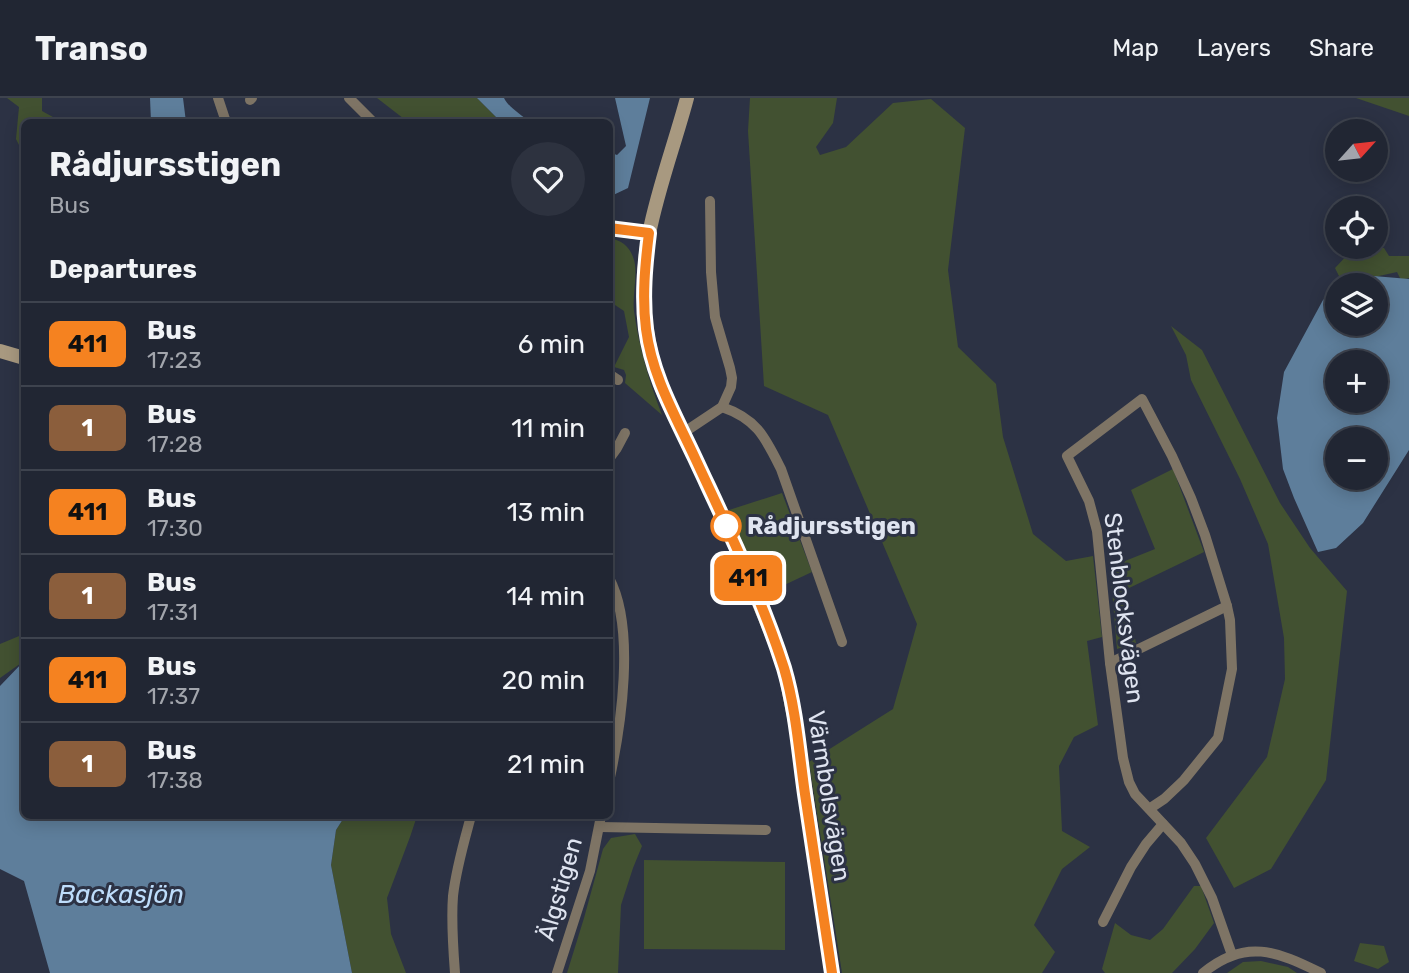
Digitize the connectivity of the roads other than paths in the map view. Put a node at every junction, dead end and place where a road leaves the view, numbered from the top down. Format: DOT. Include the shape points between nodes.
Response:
graph roads {
  1 [pos="218,98"];
  2 [pos="349,98"];
  3 [pos="687,98"];
  4 [pos="225,119"];
  5 [pos="370,119"];
  6 [pos="710,201"];
  7 [pos="613,228"];
  8 [pos="649,233"];
  9 [pos="0,351"];
  10 [pos="21,357"];
  11 [pos="722,407"];
  12 [pos="625,433"];
  13 [pos="683,433"];
  14 [pos="613,452"];
  15 [pos="613,585"];
  16 [pos="1227,606"];
  17 [pos="842,642"];
  18 [pos="1110,663"];
  19 [pos="614,723"];
  20 [pos="1149,809"];
  21 [pos="470,819"];
  22 [pos="600,821"];
  23 [pos="1163,824"];
  24 [pos="766,830"];
  25 [pos="1103,922"];
  26 [pos="1232,955"];
  27 [pos="455,973"];
  28 [pos="557,973"];
  29 [pos="832,973"];
  30 [pos="1203,973"];
  31 [pos="1321,973"];
  1 -- 4 [label="street"];
  2 -- 5 [label="street"];
  3 -- 8 [label="street, Värmbolsvägen"];
  6 -- 11 [label="street" via="715,317 732,378"];
  7 -- 8 [label="street"];
  8 -- 13 [label="street, Värmbolsvägen" via="644,280 646,330 655,370"];
  9 -- 10 [label="street"];
  11 -- 13 [label="street"];
  11 -- 17 [label="street" via="744,416 770,447"];
  12 -- 14 [label="street"];
  13 -- 29 [label="street, Värmbolsvägen" via="746,570 785,672"];
  15 -- 19 [label="street" via="623,618 623,674"];
  16 -- 18 [label="street"];
  16 -- 18 [label="street, Stenblocksvägen" via="1191,498 1142,399 1067,456 1089,501 1097,531"];
  16 -- 20 [label="street, Stenblocksvägen" via="1232,669 1218,738 1184,780"];
  18 -- 20 [label="street, Stenblocksvägen" via="1126,772 1135,794"];
  20 -- 23 [label="street, Stenblocksvägen"];
  21 -- 27 [label="street" via="453,895"];
  22 -- 24 [label="street"];
  22 -- 28 [label="street, Älgstigen" via="590,871"];
  23 -- 25 [label="street" via="1131,867"];
  23 -- 26 [label="street, Stenblocksvägen" via="1195,864"];
  26 -- 30 [label="street"];
  26 -- 31 [label="street" via="1250,950 1272,952"];
}
